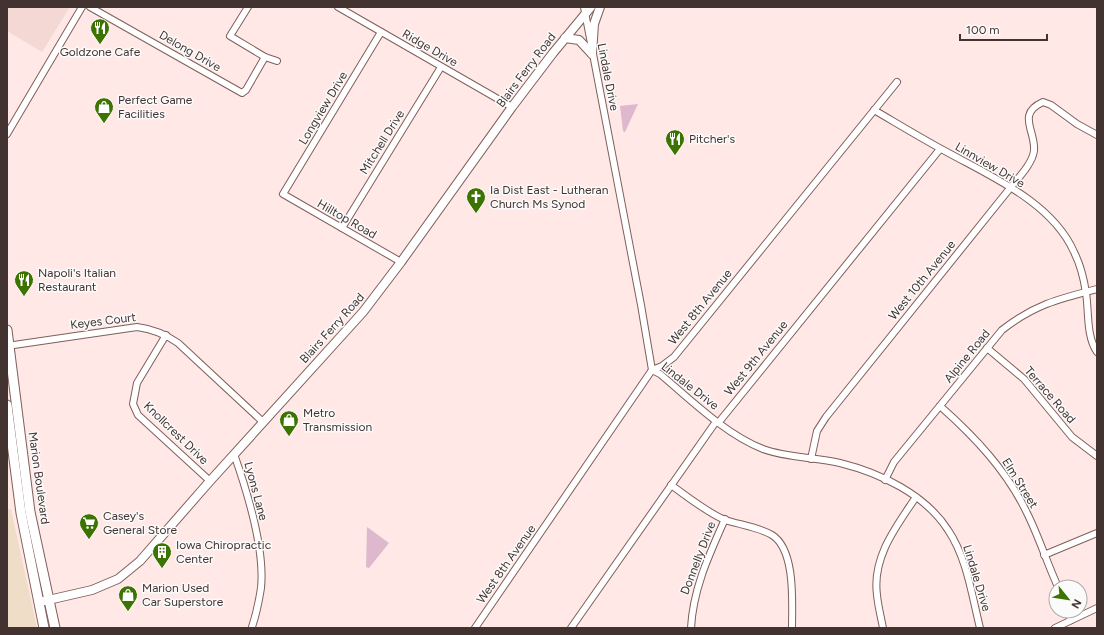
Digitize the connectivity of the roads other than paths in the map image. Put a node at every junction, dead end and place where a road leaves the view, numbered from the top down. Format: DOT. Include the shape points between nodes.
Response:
graph roads {
  1 [pos="82,7"];
  2 [pos="90,7"];
  3 [pos="248,7"];
  4 [pos="338,7"];
  5 [pos="591,7"];
  6 [pos="600,7"];
  7 [pos="584,11"];
  8 [pos="382,32"];
  9 [pos="565,38"];
  10 [pos="592,54"];
  11 [pos="265,57"];
  12 [pos="277,60"];
  13 [pos="441,68"];
  14 [pos="897,82"];
  15 [pos="512,107"];
  16 [pos="874,110"];
  17 [pos="8,131"];
  18 [pos="1097,135"];
  19 [pos="940,148"];
  20 [pos="1011,187"];
  21 [pos="283,194"];
  22 [pos="342,228"];
  23 [pos="401,262"];
  24 [pos="1097,289"];
  25 [pos="1086,292"];
  26 [pos="7,330"];
  27 [pos="166,335"];
  28 [pos="8,346"];
  29 [pos="987,348"];
  30 [pos="1097,352"];
  31 [pos="652,370"];
  32 [pos="7,405"];
  33 [pos="940,406"];
  34 [pos="263,422"];
  35 [pos="719,422"];
  36 [pos="234,454"];
  37 [pos="1097,456"];
  38 [pos="811,459"];
  39 [pos="885,480"];
  40 [pos="210,481"];
  41 [pos="671,485"];
  42 [pos="916,497"];
  43 [pos="725,520"];
  44 [pos="1097,533"];
  45 [pos="1044,555"];
  46 [pos="1054,579"];
  47 [pos="48,600"];
  48 [pos="38,602"];
  49 [pos="1097,608"];
  50 [pos="1071,620"];
  51 [pos="252,627"];
  52 [pos="44,628"];
  53 [pos="55,628"];
  54 [pos="475,628"];
  55 [pos="572,628"];
  56 [pos="691,628"];
  57 [pos="792,628"];
  58 [pos="884,628"];
  59 [pos="980,628"];
  60 [pos="1055,628"];
  1 -- 17 [label="street"];
  2 -- 11 [label="street, Delong Drive" via="242,93"];
  3 -- 11 [label="street" via="230,36"];
  4 -- 8 [label="street, Ridge Drive"];
  5 -- 7 [label="main road, Blairs Ferry Road"];
  6 -- 10 [label="main road" via="594,24"];
  7 -- 9 [label="main road, Blairs Ferry Road"];
  7 -- 10 [label="street, Lindale Drive"];
  8 -- 13 [label="street, Ridge Drive"];
  8 -- 21 [label="street, Longview Drive"];
  9 -- 10 [label="main road" via="580,40"];
  9 -- 15 [label="main road, Blairs Ferry Road"];
  10 -- 31 [label="street, Lindale Drive"];
  11 -- 12 [label="street"];
  13 -- 15 [label="street, Ridge Drive"];
  13 -- 22 [label="street, Mitchell Drive"];
  14 -- 16 [label="street, West 8th Avenue"];
  15 -- 23 [label="main road, Blairs Ferry Road"];
  16 -- 19 [label="street, Linnview Drive"];
  16 -- 31 [label="street, West 8th Avenue" via="674,358"];
  18 -- 20 [label="street, West 10th Avenue" via="1043,102 1031,111 1028,120 1034,152"];
  19 -- 20 [label="street, Linnview Drive"];
  19 -- 35 [label="street, West 9th Avenue"];
  20 -- 25 [label="street, Linnview Drive" via="1048,215 1066,236 1075,253"];
  20 -- 38 [label="street, West 10th Avenue" via="826,417 817,431"];
  21 -- 22 [label="street, Hilltop Road"];
  22 -- 23 [label="street, Hilltop Road"];
  23 -- 34 [label="main road, Blairs Ferry Road" via="363,312"];
  24 -- 25 [label="street, Alpine Road"];
  25 -- 29 [label="street, Alpine Road" via="1056,299 1018,317 1002,330"];
  25 -- 30 [label="street, Linnview Drive" via="1090,333"];
  26 -- 28 [label="main road, Marion Boulevard"];
  27 -- 28 [label="street, Keyes Court" via="137,326"];
  27 -- 34 [label="street, Keyes Court" via="178,343"];
  27 -- 40 [label="street, Knollcrest Drive" via="137,383 133,404 138,415"];
  28 -- 47 [label="main road, Marion Boulevard" via="30,512"];
  29 -- 33 [label="street, Alpine Road"];
  29 -- 37 [label="street, Terrace Road" via="1024,379 1072,437"];
  31 -- 35 [label="street, Lindale Drive"];
  31 -- 54 [label="street, West 8th Avenue"];
  32 -- 48 [label="main road, Marion Boulevard" via="21,513"];
  33 -- 39 [label="street, Alpine Road" via="894,462"];
  33 -- 45 [label="street, Elm Street" via="970,432 993,460 1027,513"];
  34 -- 36 [label="main road, Blairs Ferry Road"];
  35 -- 38 [label="street, Lindale Drive" via="731,432 763,449"];
  35 -- 41 [label="street, West 9th Avenue" via="715,423"];
  36 -- 40 [label="main road, Blairs Ferry Road"];
  36 -- 51 [label="street, Lyons Lane" via="244,482 261,560 261,588"];
  38 -- 39 [label="street, Lindale Drive" via="865,470"];
  39 -- 42 [label="street, Lindale Drive"];
  40 -- 47 [label="main road, Blairs Ferry Road" via="140,562 118,579 92,590"];
  41 -- 43 [label="street"];
  41 -- 55 [label="street, West 9th Avenue"];
  42 -- 58 [label="street" via="890,536 878,566 877,595"];
  42 -- 59 [label="street, Lindale Drive" via="949,531 965,570"];
  43 -- 56 [label="street, Donnelly Drive" via="698,585 692,607"];
  43 -- 57 [label="street" via="756,528 773,536 782,547 793,584"];
  44 -- 45 [label="street"];
  45 -- 46 [label="street, Elm Street"];
  47 -- 48 [label="main road, Blairs Ferry Road"];
  47 -- 53 [label="main road, Marion Boulevard"];
  48 -- 52 [label="main road, Marion Boulevard"];
  49 -- 50 [label="street"];
  50 -- 60 [label="street"];
}
